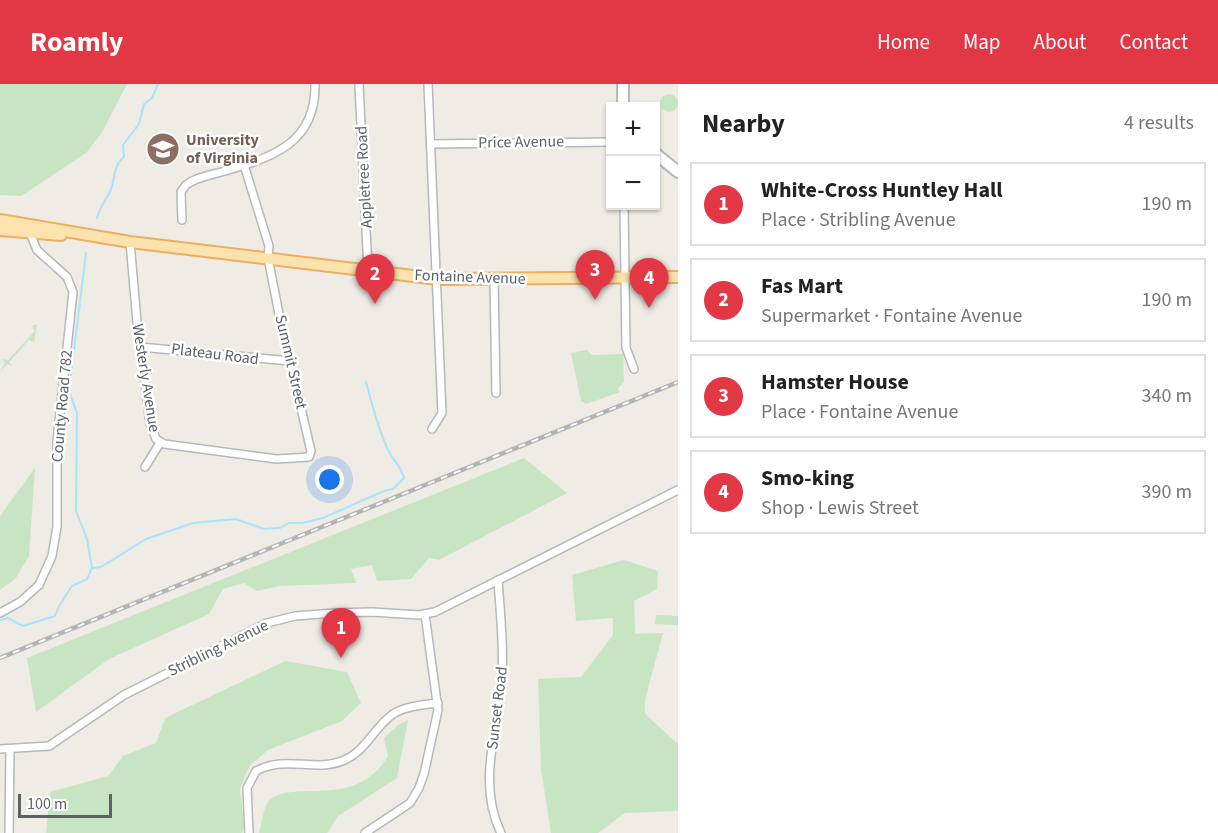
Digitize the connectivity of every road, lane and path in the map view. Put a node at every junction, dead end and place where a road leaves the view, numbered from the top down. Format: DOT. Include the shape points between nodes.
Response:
graph roads {
  1 [pos="315,84"];
  2 [pos="359,84"];
  3 [pos="428,84"];
  4 [pos="623,84"];
  5 [pos="623,102"];
  6 [pos="606,142"];
  7 [pos="431,144"];
  8 [pos="658,156"];
  9 [pos="243,165"];
  10 [pos="678,172"];
  11 [pos="624,210"];
  12 [pos="0,220"];
  13 [pos="182,220"];
  14 [pos="0,230"];
  15 [pos="30,233"];
  16 [pos="125,241"];
  17 [pos="268,258"];
  18 [pos="368,271"];
  19 [pos="678,277"];
  20 [pos="625,278"];
  21 [pos="438,279"];
  22 [pos="494,279"];
  23 [pos="141,347"];
  24 [pos="290,361"];
  25 [pos="634,369"];
  26 [pos="496,393"];
  27 [pos="432,429"];
  28 [pos="160,443"];
  29 [pos="301,460"];
  30 [pos="145,467"];
  31 [pos="678,489"];
  32 [pos="498,580"];
  33 [pos="0,613"];
  34 [pos="425,615"];
  35 [pos="438,703"];
  36 [pos="0,749"];
  37 [pos="10,749"];
  38 [pos="9,833"];
  39 [pos="249,833"];
  40 [pos="365,833"];
  41 [pos="501,833"];
  1 -- 9 [label="street" via="314,109 306,127 283,148"];
  2 -- 18 [label="street, Appletree Road"];
  3 -- 7 [label="street"];
  4 -- 5 [label="main road"];
  6 -- 7 [label="street, Price Avenue"];
  7 -- 21 [label="street"];
  8 -- 10 [label="main road"];
  9 -- 13 [label="street" via="186,185 181,192"];
  9 -- 17 [label="street, Summit Street" via="269,246"];
  11 -- 20 [label="street"];
  12 -- 16 [label="main road, Fontaine Avenue"];
  14 -- 15 [label="main road, Fontaine Avenue"];
  15 -- 16 [label="main road, Fontaine Avenue"];
  15 -- 33 [label="street, County Road 782" via="37,250 67,276 73,300 57,441 55,543 46,575 35,590"];
  16 -- 17 [label="main road, Fontaine Avenue"];
  16 -- 23 [label="street, Westerly Avenue"];
  17 -- 18 [label="main road, Fontaine Avenue"];
  17 -- 24 [label="street, Summit Street"];
  18 -- 21 [label="main road, Fontaine Avenue"];
  19 -- 20 [label="main road, Fontaine Avenue"];
  20 -- 22 [label="main road, Fontaine Avenue"];
  20 -- 25 [label="street" via="626,348"];
  21 -- 22 [label="main road, Fontaine Avenue"];
  21 -- 27 [label="street" via="442,413"];
  22 -- 26 [label="street"];
  23 -- 24 [label="street, Plateau Road"];
  23 -- 28 [label="street, Westerly Avenue" via="150,423"];
  24 -- 29 [label="street, Summit Street" via="311,451 309,457"];
  28 -- 29 [label="street, Westerly Avenue"];
  28 -- 30 [label="street"];
  31 -- 32 [label="street, Stribling Avenue"];
  32 -- 34 [label="street, Stribling Avenue"];
  32 -- 41 [label="street, Sunset Road" via="502,670 489,783 491,807"];
  34 -- 35 [label="street"];
  34 -- 37 [label="street, Stribling Avenue" via="335,613 267,623 124,695 49,746"];
  35 -- 39 [label="street" via="399,710 353,757 338,762 276,762 256,771 247,788"];
  35 -- 40 [label="street" via="424,774 415,796 401,811"];
  36 -- 37 [label="street, Stribling Avenue"];
  37 -- 38 [label="street"];
}
